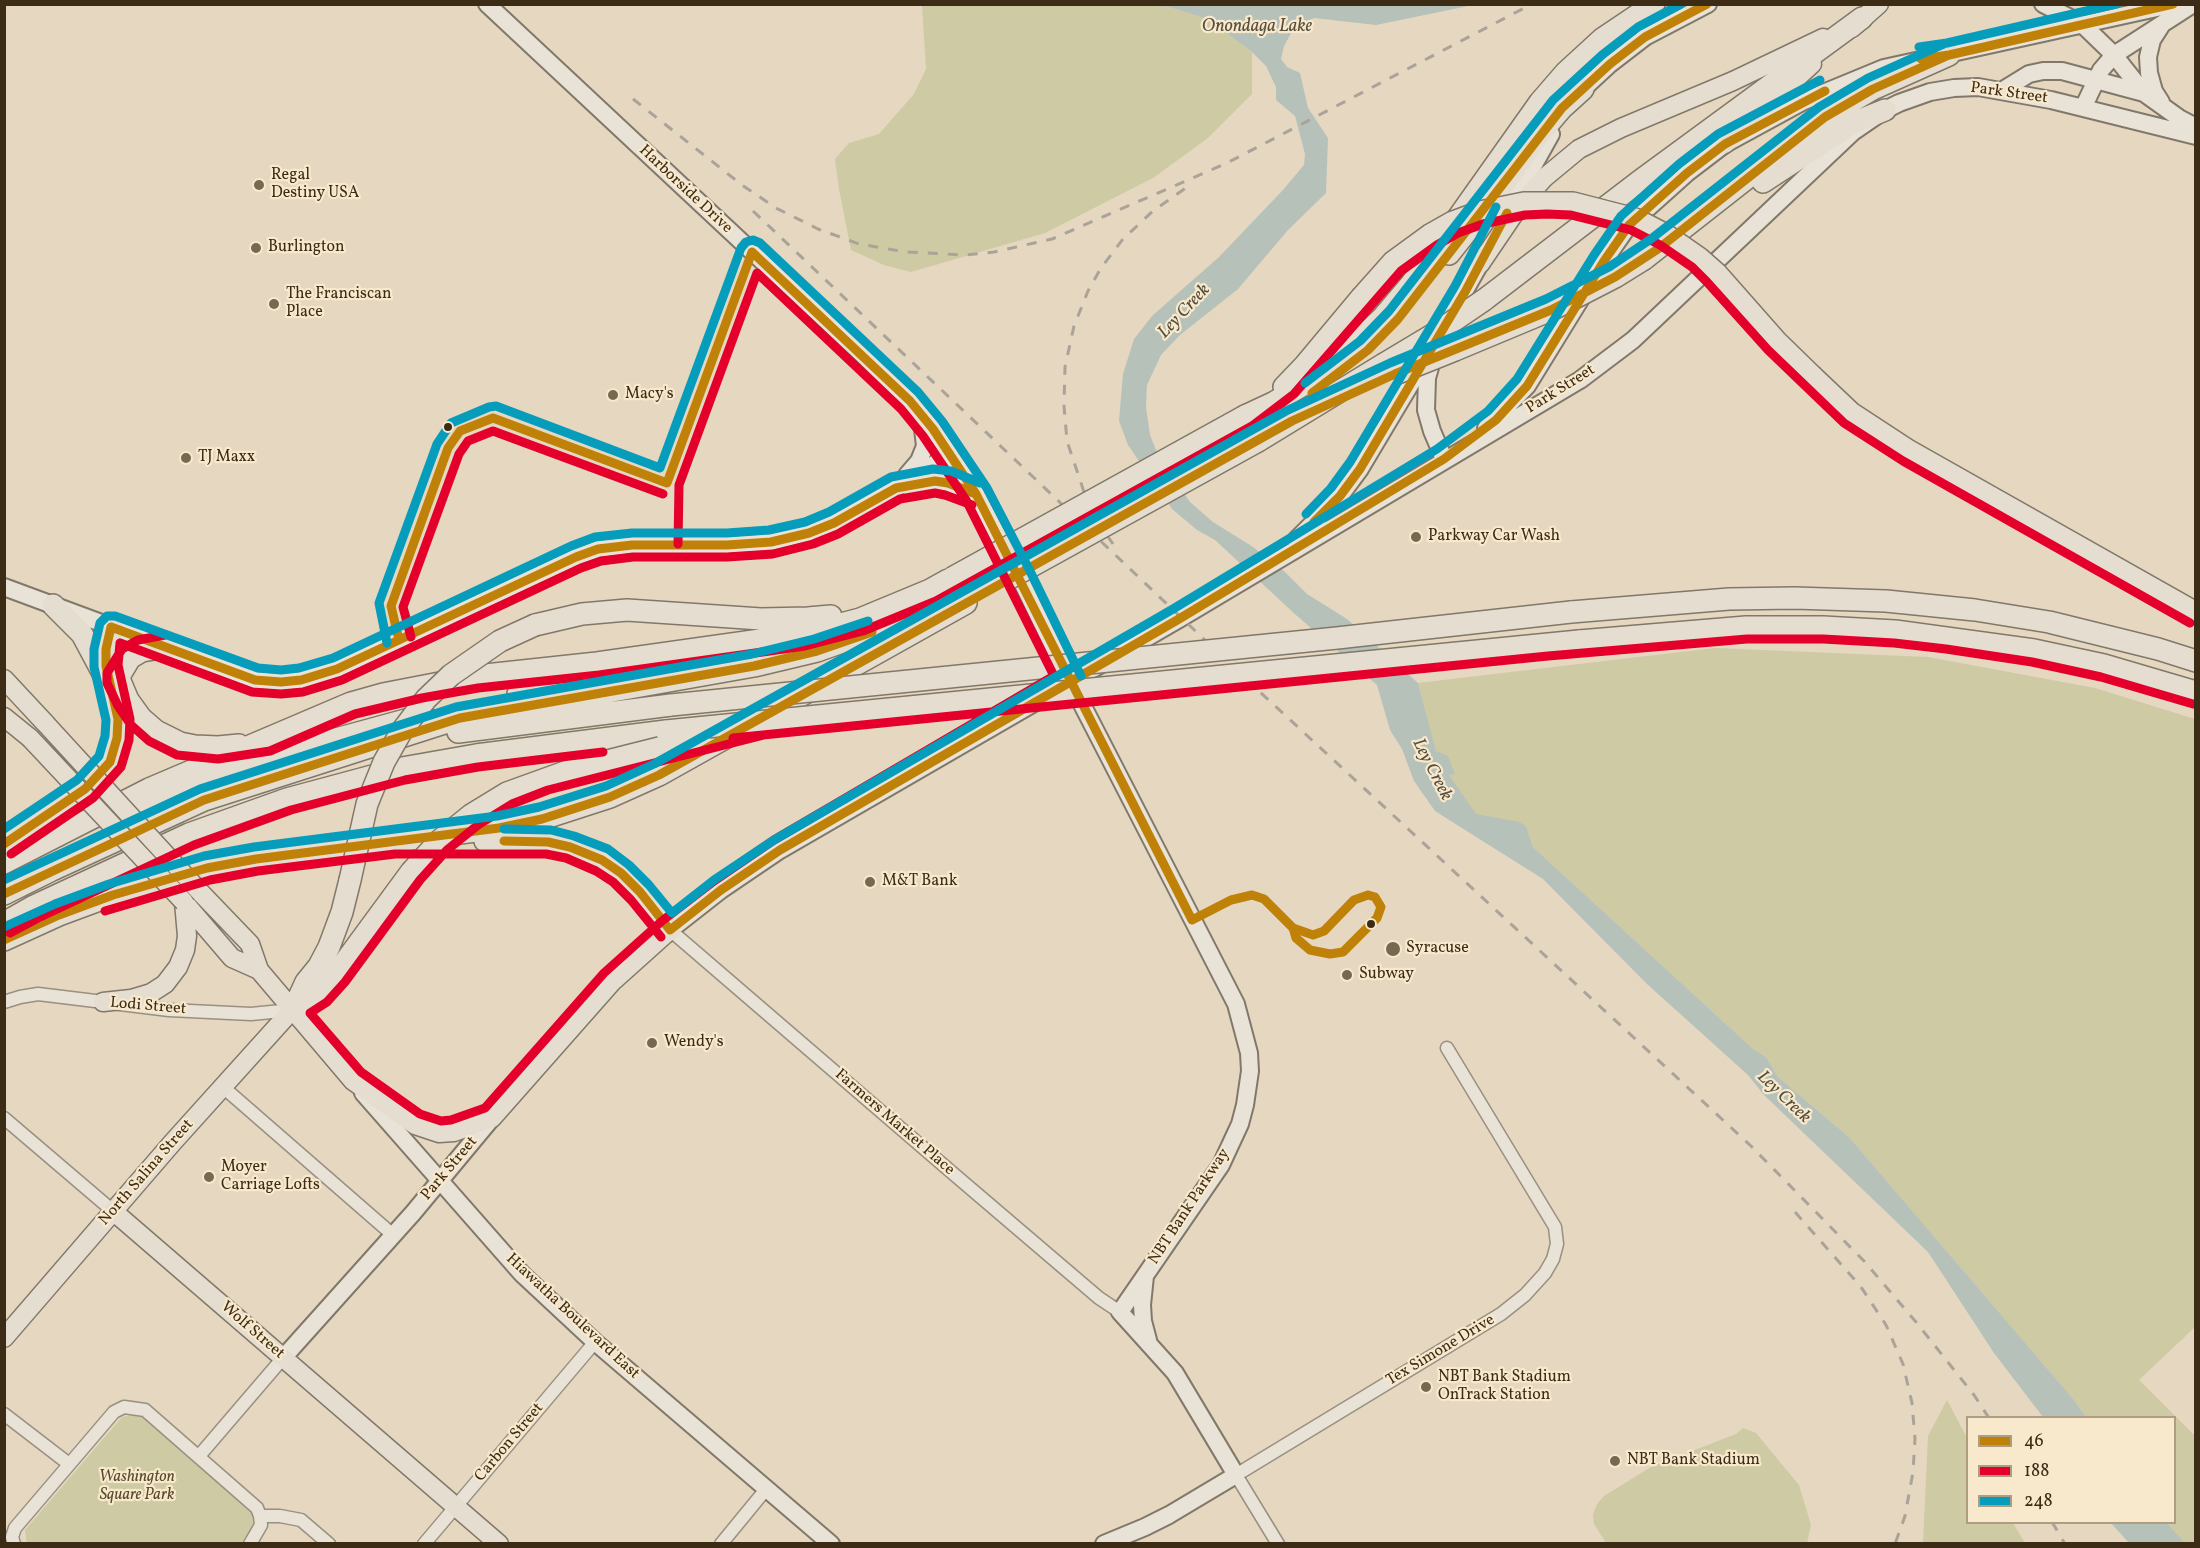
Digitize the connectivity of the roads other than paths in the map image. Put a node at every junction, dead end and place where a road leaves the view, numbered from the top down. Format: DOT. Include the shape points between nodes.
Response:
graph roads {
  1 [pos="487,4"];
  2 [pos="1654,4"];
  3 [pos="1708,4"];
  4 [pos="1879,4"];
  5 [pos="2043,4"];
  6 [pos="2175,4"];
  7 [pos="2193,4"];
  8 [pos="1862,18"];
  9 [pos="2163,22"];
  10 [pos="2082,24"];
  11 [pos="1949,55"];
  12 [pos="2114,56"];
  13 [pos="2096,80"];
  14 [pos="1582,89"];
  15 [pos="2003,90"];
  16 [pos="2144,93"];
  17 [pos="2083,108"];
  18 [pos="1885,110"];
  19 [pos="2168,110"];
  20 [pos="2196,127"];
  21 [pos="2196,136"];
  22 [pos="1725,144"];
  23 [pos="1644,259"];
  24 [pos="1480,264"];
  25 [pos="1446,344"];
  26 [pos="1389,369"];
  27 [pos="910,401"];
  28 [pos="1252,429"];
  29 [pos="950,454"];
  30 [pos="1444,459"];
  31 [pos="896,488"];
  32 [pos="976,494"];
  33 [pos="1277,559"];
  34 [pos="4,587"];
  35 [pos="959,591"];
  36 [pos="897,604"];
  37 [pos="53,605"];
  38 [pos="2196,613"];
  39 [pos="116,628"];
  40 [pos="749,642"];
  41 [pos="167,647"];
  42 [pos="2196,662"];
  43 [pos="4,679"];
  44 [pos="1070,681"];
  45 [pos="114,682"];
  46 [pos="2196,692"];
  47 [pos="4,717"];
  48 [pos="761,723"];
  49 [pos="267,739"];
  50 [pos="299,768"];
  51 [pos="394,842"];
  52 [pos="4,844"];
  53 [pos="4,863"];
  54 [pos="4,888"];
  55 [pos="4,894"];
  56 [pos="184,902"];
  57 [pos="4,924"];
  58 [pos="670,930"];
  59 [pos="4,940"];
  60 [pos="259,970"];
  61 [pos="4,1002"];
  62 [pos="103,1002"];
  63 [pos="292,1011"];
  64 [pos="1447,1048"];
  65 [pos="353,1081"];
  66 [pos="223,1087"];
  67 [pos="4,1118"];
  68 [pos="492,1118"];
  69 [pos="440,1182"];
  70 [pos="113,1211"];
  71 [pos="393,1235"];
  72 [pos="1145,1274"];
  73 [pos="1120,1312"];
  74 [pos="4,1338"];
  75 [pos="595,1342"];
  76 [pos="1149,1344"];
  77 [pos="283,1358"];
  78 [pos="4,1414"];
  79 [pos="199,1456"];
  80 [pos="69,1464"];
  81 [pos="1236,1475"];
  82 [pos="767,1488"];
  83 [pos="457,1507"];
  84 [pos="260,1516"];
  85 [pos="14,1544"];
  86 [pos="250,1544"];
  87 [pos="329,1544"];
  88 [pos="424,1544"];
  89 [pos="500,1544"];
  90 [pos="721,1544"];
  91 [pos="831,1544"];
  92 [pos="1104,1544"];
  93 [pos="1278,1544"];
  1 -- 27 [label="street, Harborside Drive"];
  2 -- 28 [label="highway" via="1602,39 1540,102 1411,284 1383,317 1315,378 1273,403"];
  3 -- 14 [label="street" via="1645,38"];
  4 -- 8 [label="main road"];
  5 -- 10 [label="street"];
  6 -- 10 [label="street"];
  7 -- 9 [label="street"];
  8 -- 22 [label="main road"];
  8 -- 24 [label="main road" via="1579,149 1544,178 1520,205"];
  8 -- 26 [label="highway, bridge"];
  9 -- 12 [label="street"];
  9 -- 19 [label="street" via="2152,40 2148,57 2154,91"];
  10 -- 11 [label="street"];
  10 -- 12 [label="street"];
  11 -- 22 [label="street" via="1872,72 1804,101"];
  11 -- 23 [label="highway" via="1873,89 1825,117"];
  12 -- 13 [label="street"];
  12 -- 16 [label="street"];
  13 -- 15 [label="street" via="2061,71 2043,71 2029,74"];
  13 -- 16 [label="street"];
  13 -- 17 [label="street"];
  14 -- 24 [label="street" via="1539,153"];
  14 -- 28 [label="highway" via="1551,122 1398,319 1368,350 1316,391"];
  15 -- 17 [label="street, Park Street"];
  15 -- 18 [label="street, Park Street" via="1978,87 1930,92"];
  16 -- 19 [label="street"];
  17 -- 21 [label="street, Park Street"];
  18 -- 23 [label="highway" via="1853,123 1799,156 1674,244"];
  18 -- 30 [label="street, Park Street" via="1852,132 1654,321 1597,368"];
  19 -- 20 [label="street"];
  22 -- 30 [label="street" via="1629,225 1527,386 1496,420"];
  23 -- 25 [label="highway, bridge" via="1551,310"];
  24 -- 25 [label="street"];
  25 -- 26 [label="highway, bridge"];
  25 -- 30 [label="street" via="1427,378 1425,400"];
  25 -- 33 [label="street" via="1340,496"];
  26 -- 28 [label="highway" via="1292,421"];
  27 -- 29 [label="street, Harborside Drive"];
  27 -- 31 [label="street" via="923,429 925,446 919,461"];
  28 -- 35 [label="highway, bridge"];
  28 -- 35 [label="highway, bridge"];
  28 -- 38 [label="highway, bridge" via="1393,262 1430,235 1480,212 1524,203 1573,203 1635,219 1666,235 1716,273 1776,341 1851,413 1909,451"];
  29 -- 31 [label="street"];
  29 -- 32 [label="street, Harborside Drive"];
  30 -- 33 [label="street, Park Street"];
  31 -- 32 [label="street" via="935,481"];
  31 -- 41 [label="street" via="834,523 771,542 598,549 337,669 301,680 255,680"];
  32 -- 44 [label="street, Harborside Drive"];
  33 -- 44 [label="street, Park Street"];
  34 -- 37 [label="street"];
  35 -- 36 [label="highway" via="930,590"];
  35 -- 50 [label="highway" via="915,614 817,651 754,666 460,718"];
  35 -- 51 [label="highway" via="659,775 610,797 499,828"];
  36 -- 40 [label="highway" via="860,619 802,634"];
  36 -- 63 [label="highway, bridge" via="808,618 760,619 627,610 582,614 535,625 500,641 451,675 401,732 367,804 342,912 329,947"];
  37 -- 39 [label="street"];
  37 -- 45 [label="highway" via="82,634"];
  39 -- 41 [label="street"];
  39 -- 45 [label="highway"];
  40 -- 49 [label="highway" via="420,686 351,703"];
  40 -- 54 [label="highway" via="379,726 292,750 200,783 114,821 52,855"];
  41 -- 45 [label="highway" via="142,651 129,658"];
  42 -- 50 [label="highway, bridge" via="2049,622 1976,610 1886,601 1729,599 671,705 441,734"];
  43 -- 60 [label="main road, bridge" via="250,944"];
  44 -- 58 [label="street, Park Street" via="780,850"];
  44 -- 72 [label="street, NBT Bank Parkway" via="1236,1004 1249,1053 1245,1105 1233,1142"];
  45 -- 49 [label="highway" via="141,718 180,743 218,747"];
  45 -- 52 [label="highway" via="118,719 110,762 85,789"];
  46 -- 48 [label="highway, bridge" via="2104,665 2034,650 1895,631 1746,627"];
  47 -- 56 [label="main road, bridge" via="30,738"];
  48 -- 57 [label="highway, bridge" via="476,755 370,776 287,799 189,834 32,907"];
  48 -- 63 [label="highway, bridge" via="568,771 507,793 471,815 439,841 411,872 319,993"];
  49 -- 53 [label="highway" via="149,789"];
  50 -- 55 [label="highway" via="204,800"];
  51 -- 58 [label="highway" via="520,841 570,847 621,873"];
  51 -- 59 [label="highway" via="207,868 113,895"];
  56 -- 60 [label="main road" via="232,958"];
  56 -- 62 [label="main road" via="185,950 165,984 151,993"];
  58 -- 68 [label="main road, Park Street" via="612,982"];
  58 -- 73 [label="street, Farmers Market Place"];
  60 -- 63 [label="main road, Hiawatha Boulevard East"];
  61 -- 62 [label="street, Lodi Street" via="38,994"];
  62 -- 63 [label="street, Lodi Street" via="251,1014"];
  63 -- 65 [label="main road, Hiawatha Boulevard East"];
  63 -- 66 [label="main road, North Salina Street"];
  64 -- 81 [label="street, Tex Simone Drive" via="1555,1227 1557,1244 1553,1259 1525,1295 1501,1314"];
  65 -- 68 [label="main road" via="426,1130 454,1132"];
  65 -- 69 [label="street, Hiawatha Boulevard East"];
  66 -- 70 [label="main road, North Salina Street"];
  66 -- 71 [label="street"];
  67 -- 70 [label="street, Wolf Street"];
  68 -- 69 [label="street, Park Street"];
  69 -- 71 [label="street, Park Street"];
  69 -- 75 [label="street, Hiawatha Boulevard East" via="522,1274"];
  70 -- 74 [label="main road, North Salina Street"];
  70 -- 77 [label="main road, Wolf Street"];
  71 -- 77 [label="street, Park Street"];
  72 -- 73 [label="street, NBT Bank Parkway"];
  72 -- 76 [label="street, NBT Bank Parkway" via="1142,1305"];
  73 -- 76 [label="street, NBT Bank Parkway"];
  75 -- 82 [label="street, Hiawatha Boulevard East"];
  75 -- 83 [label="street, Carbon Street"];
  76 -- 81 [label="street, NBT Bank Parkway" via="1188,1392"];
  77 -- 79 [label="street, Park Street"];
  77 -- 83 [label="main road, Wolf Street"];
  78 -- 80 [label="street"];
  79 -- 80 [label="street" via="145,1410 124,1407 114,1412"];
  79 -- 84 [label="street" via="244,1495"];
  80 -- 85 [label="street" via="15,1528"];
  81 -- 92 [label="street, Tex Simone Drive" via="1161,1519"];
  81 -- 93 [label="street, NBT Bank Parkway"];
  82 -- 90 [label="street"];
  82 -- 91 [label="street, Hiawatha Boulevard East"];
  83 -- 88 [label="street, Carbon Street"];
  83 -- 89 [label="main road, Wolf Street"];
  84 -- 86 [label="street" via="261,1525"];
  84 -- 87 [label="street" via="301,1520"];
}
